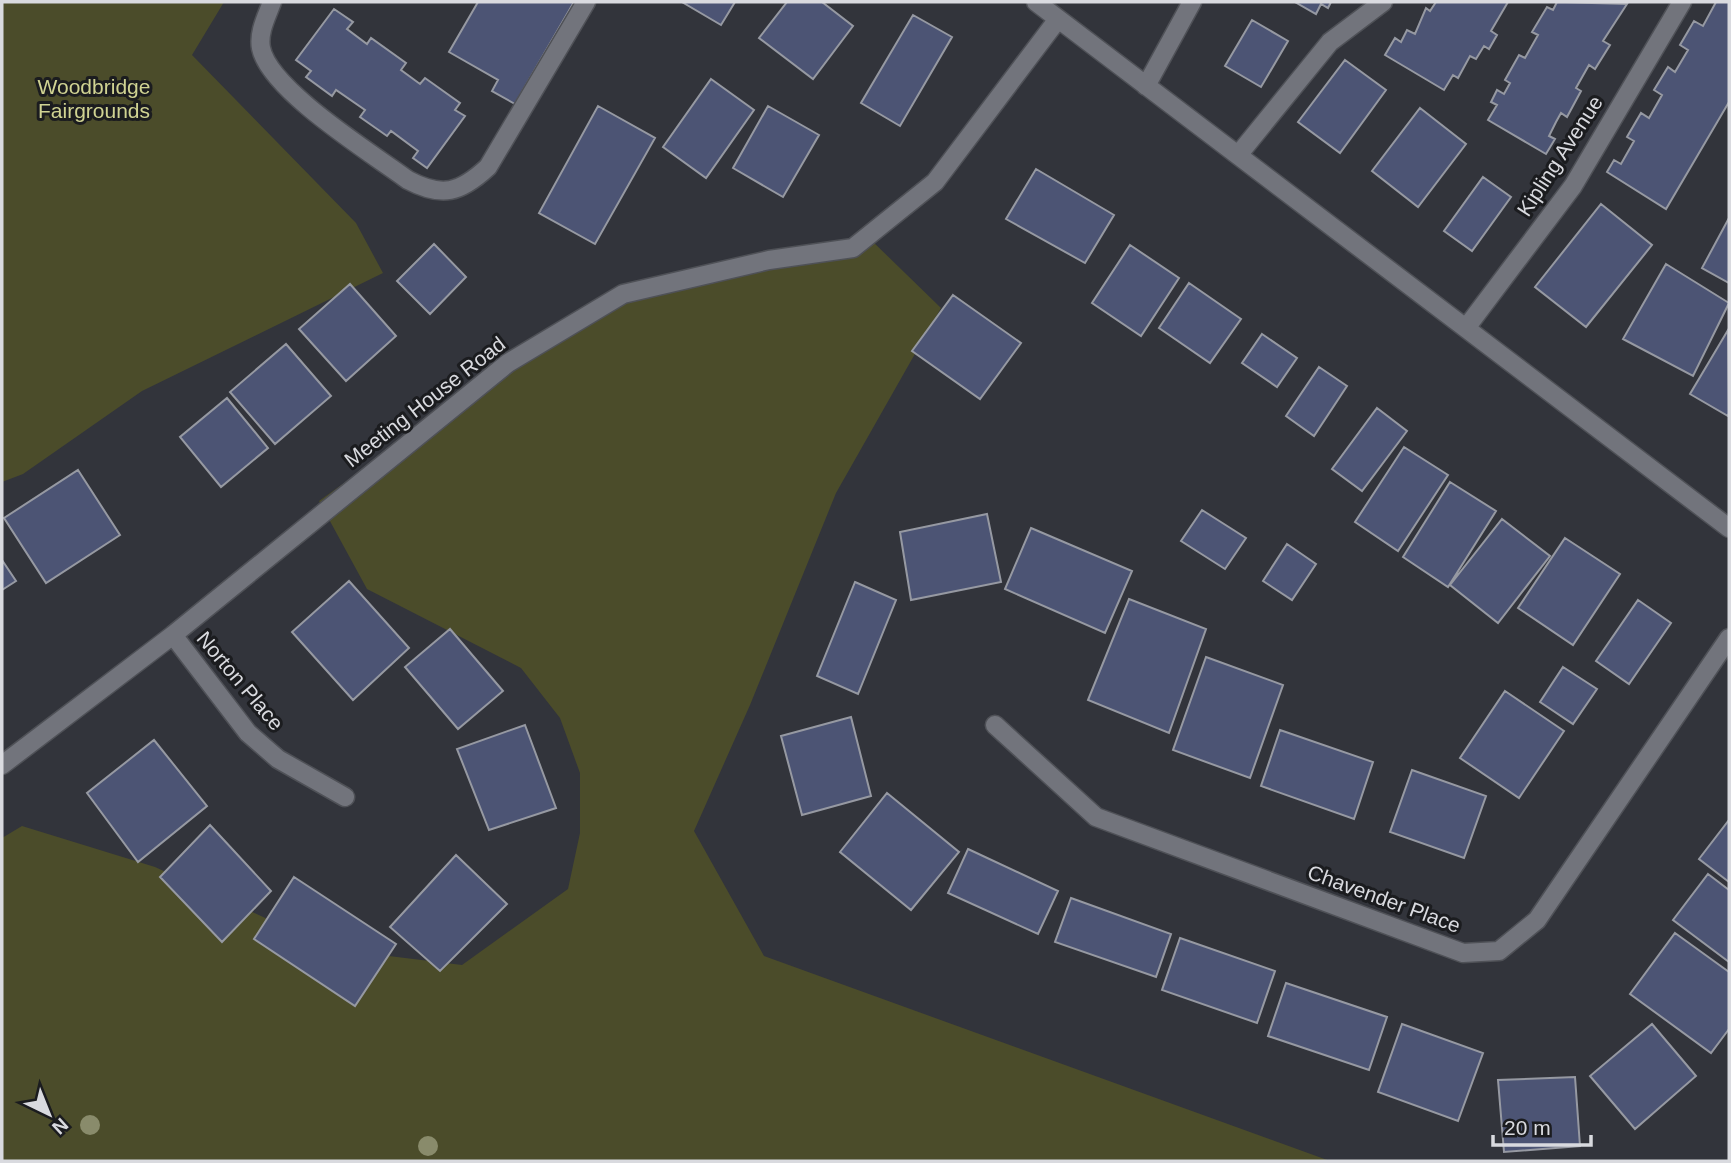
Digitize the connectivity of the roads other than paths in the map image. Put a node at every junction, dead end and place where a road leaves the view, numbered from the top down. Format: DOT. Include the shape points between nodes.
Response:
graph roads {
  1 [pos="272,2"];
  2 [pos="586,2"];
  3 [pos="1036,2"];
  4 [pos="1192,2"];
  5 [pos="1383,2"];
  6 [pos="1682,2"];
  7 [pos="1058,19"];
  8 [pos="1146,86"];
  9 [pos="1240,154"];
  10 [pos="1466,328"];
  11 [pos="1728,524"];
  12 [pos="173,635"];
  13 [pos="1729,638"];
  14 [pos="995,725"];
  15 [pos="2,765"];
  16 [pos="345,797"];
  1 -- 2 [label="street" via="262,27 261,49 275,76 292,94 408,180 428,190 451,191 488,167"];
  3 -- 7 [label="street"];
  4 -- 8 [label="street"];
  5 -- 9 [label="street" via="1330,41"];
  6 -- 10 [label="street, Kipling Avenue" via="1579,178"];
  7 -- 8 [label="street"];
  7 -- 12 [label="street, Meeting House Road" via="935,182 853,248 769,260 623,295 508,363"];
  8 -- 9 [label="street"];
  9 -- 10 [label="street"];
  10 -- 11 [label="street"];
  12 -- 15 [label="street, Meeting House Road"];
  12 -- 16 [label="street, Norton Place" via="248,733 278,759"];
  13 -- 14 [label="street, Chavender Place" via="1537,920 1499,951 1463,953 1096,817"];
}
